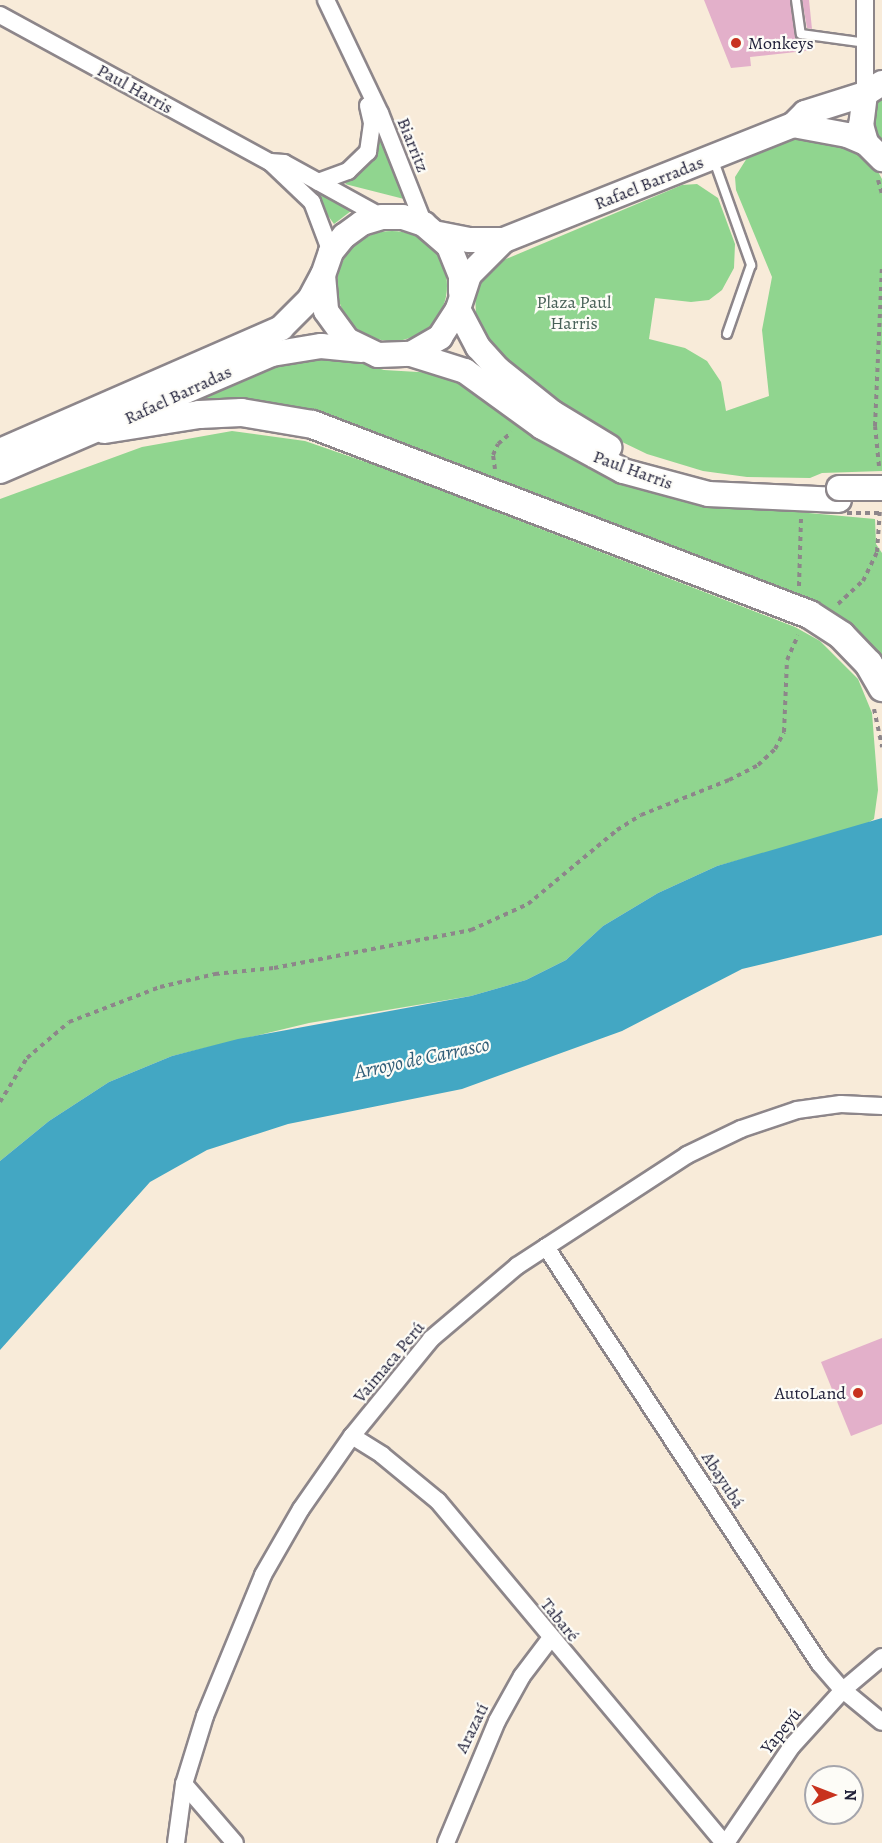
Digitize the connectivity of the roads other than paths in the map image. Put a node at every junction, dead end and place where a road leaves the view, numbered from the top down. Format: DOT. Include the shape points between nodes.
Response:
graph roads {
  1 [pos="326,0"];
  2 [pos="796,0"];
  3 [pos="865,0"];
  4 [pos="0,15"];
  5 [pos="866,44"];
  6 [pos="363,81"];
  7 [pos="874,88"];
  8 [pos="793,126"];
  9 [pos="874,151"];
  10 [pos="713,157"];
  11 [pos="270,162"];
  12 [pos="318,182"];
  13 [pos="382,217"];
  14 [pos="431,229"];
  15 [pos="504,240"];
  16 [pos="327,264"];
  17 [pos="460,300"];
  18 [pos="727,334"];
  19 [pos="362,350"];
  20 [pos="411,354"];
  21 [pos="104,429"];
  22 [pos="0,451"];
  23 [pos="0,471"];
  24 [pos="881,492"];
  25 [pos="839,500"];
  26 [pos="882,687"];
  27 [pos="882,1106"];
  28 [pos="546,1247"];
  29 [pos="352,1436"];
  30 [pos="550,1639"];
  31 [pos="882,1657"];
  32 [pos="843,1690"];
  33 [pos="882,1722"];
  34 [pos="184,1784"];
  35 [pos="176,1843"];
  36 [pos="235,1843"];
  37 [pos="446,1843"];
  38 [pos="725,1843"];
  1 -- 6 [label="street, Biarritz"];
  2 -- 5 [label="lane" via="801,33"];
  3 -- 5 [label="street"];
  4 -- 11 [label="street, Paul Harris"];
  5 -- 7 [label="street"];
  6 -- 12 [label="street, Biarritz" via="372,123 368,152 348,171"];
  6 -- 14 [label="street, Biarritz"];
  7 -- 8 [label="main road, Rafael Barradas" via="806,113"];
  7 -- 9 [label="main road" via="861,125"];
  8 -- 9 [label="main road" via="847,135"];
  8 -- 10 [label="main road, Rafael Barradas"];
  10 -- 15 [label="main road, Rafael Barradas"];
  10 -- 18 [label="lane" via="751,265"];
  11 -- 12 [label="street, Paul Harris" via="284,164"];
  11 -- 16 [label="street, Paul Harris" via="276,172 312,202"];
  12 -- 13 [label="street, Paul Harris"];
  13 -- 14 [label="main road, Rafael Barradas" via="403,217"];
  13 -- 16 [label="main road, Rafael Barradas" via="362,223 344,236"];
  14 -- 15 [label="main road, Rafael Barradas" via="469,240"];
  14 -- 17 [label="main road" via="457,260"];
  15 -- 17 [label="main road, Rafael Barradas" via="469,275"];
  16 -- 19 [label="main road, Rafael Barradas" via="326,311 347,340"];
  16 -- 22 [label="main road, Rafael Barradas" via="296,316 275,331"];
  17 -- 20 [label="main road, Rafael Barradas" via="440,337"];
  17 -- 25 [label="main road, Paul Harris" via="478,347 498,369 553,413 627,456 710,482"];
  19 -- 20 [label="main road, Rafael Barradas" via="394,357"];
  19 -- 21 [label="main road, Rafael Barradas" via="321,346 272,354"];
  20 -- 25 [label="main road, Paul Harris" via="465,371 551,433 623,471 708,494"];
  21 -- 23 [label="main road, Rafael Barradas"];
  21 -- 26 [label="main road" via="199,414 241,412 312,424 820,612 868,663"];
  24 -- 25 [label="main road, Paul Harris, bridge"];
  27 -- 28 [label="street, Vaimaca Perú" via="841,1104 797,1110 741,1129 687,1155"];
  28 -- 29 [label="street, Vaimaca Perú" via="431,1339"];
  28 -- 32 [label="street, Abayubá" via="820,1664"];
  29 -- 30 [label="street, Tabaré" via="438,1501"];
  29 -- 34 [label="street, Vaimaca Perú" via="301,1509 263,1575 205,1716"];
  30 -- 37 [label="street, Arazatí" via="522,1676 497,1720"];
  30 -- 38 [label="street, Tabaré"];
  31 -- 32 [label="street, Yapeyú"];
  32 -- 33 [label="street, Abayubá"];
  32 -- 38 [label="street, Yapeyú" via="792,1746"];
  34 -- 35 [label="street, Vaimaca Perú"];
  34 -- 36 [label="street"];
}
